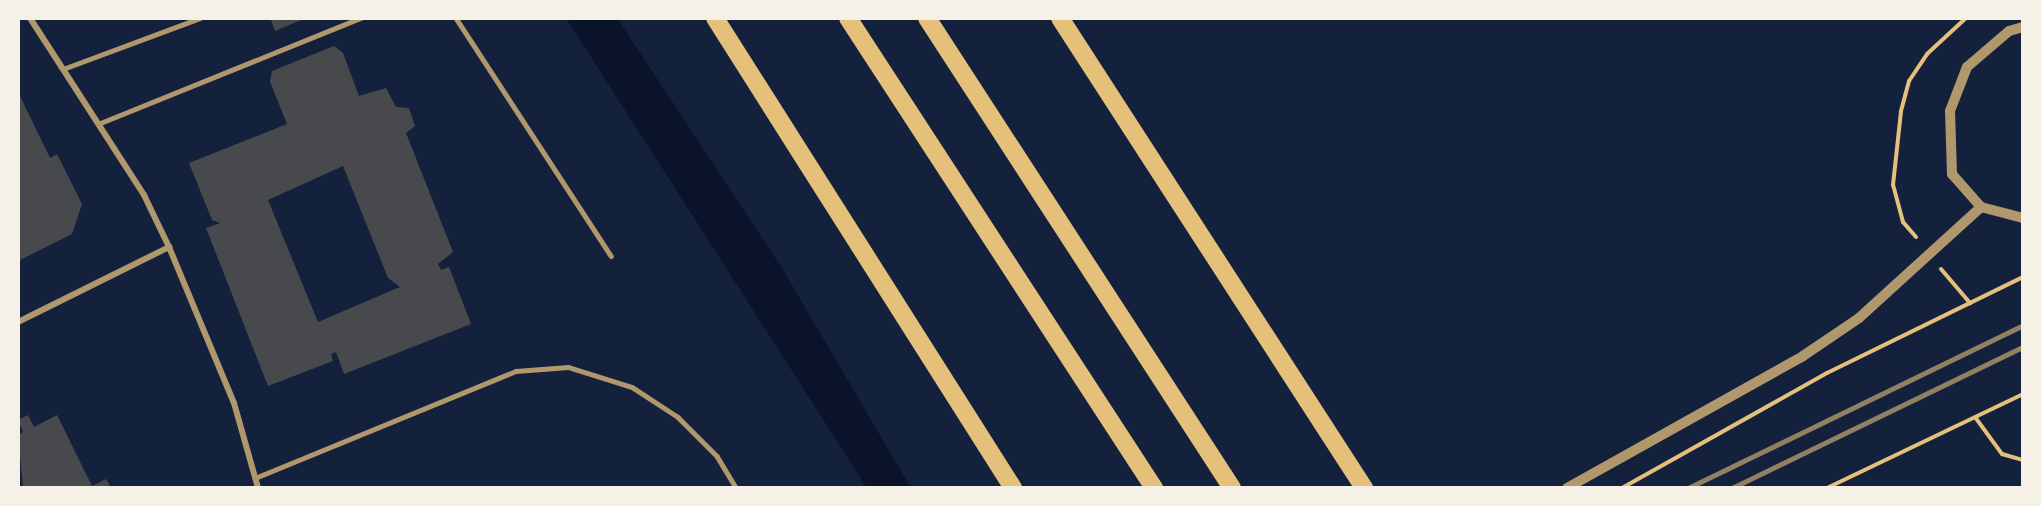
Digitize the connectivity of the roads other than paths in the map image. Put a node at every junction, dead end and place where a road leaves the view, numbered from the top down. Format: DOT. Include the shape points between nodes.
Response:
graph roads {
  1 [pos="30,18"];
  2 [pos="200,18"];
  3 [pos="361,18"];
  4 [pos="456,18"];
  5 [pos="715,18"];
  6 [pos="848,18"];
  7 [pos="927,18"];
  8 [pos="1060,18"];
  9 [pos="2023,27"];
  10 [pos="63,69"];
  11 [pos="98,124"];
  12 [pos="1981,207"];
  13 [pos="2023,218"];
  14 [pos="169,247"];
  15 [pos="611,256"];
  16 [pos="18,322"];
  17 [pos="255,478"];
  18 [pos="258,488"];
  19 [pos="736,488"];
  20 [pos="1013,488"];
  21 [pos="1154,488"];
  22 [pos="1232,488"];
  23 [pos="1364,488"];
  24 [pos="1567,488"];
  1 -- 10 [label="street"];
  2 -- 10 [label="lane"];
  3 -- 11 [label="lane"];
  4 -- 15 [label="lane"];
  5 -- 20 [label="highway"];
  6 -- 21 [label="highway"];
  7 -- 22 [label="highway"];
  8 -- 23 [label="highway"];
  9 -- 12 [label="street" via="2009,31 1967,68 1950,111 1952,174"];
  10 -- 11 [label="street"];
  11 -- 14 [label="street"];
  12 -- 13 [label="street"];
  12 -- 24 [label="street" via="1859,318 1803,356"];
  14 -- 16 [label="street"];
  14 -- 17 [label="street" via="234,402"];
  17 -- 18 [label="street"];
  17 -- 19 [label="lane" via="516,371 568,367 632,387 678,417 717,456"];
}
